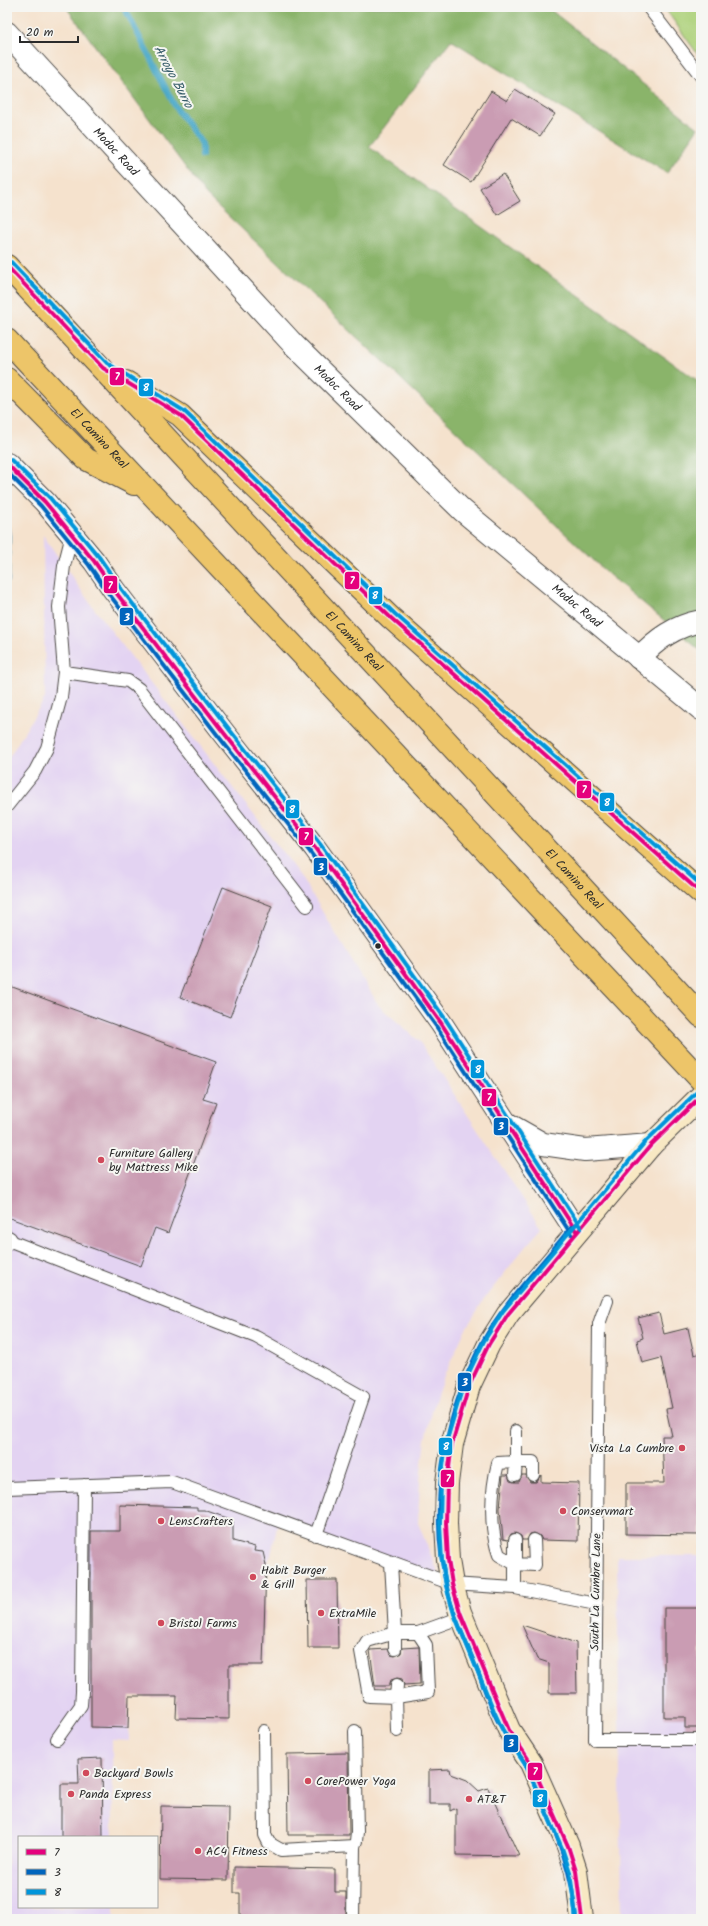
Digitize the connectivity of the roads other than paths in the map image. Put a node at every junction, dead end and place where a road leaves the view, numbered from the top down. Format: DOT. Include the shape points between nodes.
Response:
graph roads {
  1 [pos="648,7"];
  2 [pos="7,33"];
  3 [pos="701,76"];
  4 [pos="7,266"];
  5 [pos="7,340"];
  6 [pos="103,368"];
  7 [pos="7,379"];
  8 [pos="7,464"];
  9 [pos="150,493"];
  10 [pos="72,535"];
  11 [pos="701,620"];
  12 [pos="639,658"];
  13 [pos="64,672"];
  14 [pos="701,709"];
  15 [pos="7,806"];
  16 [pos="701,893"];
  17 [pos="307,906"];
  18 [pos="701,1016"];
  19 [pos="701,1080"];
  20 [pos="701,1096"];
  21 [pos="506,1123"];
  22 [pos="651,1145"];
  23 [pos="576,1231"];
  24 [pos="7,1241"];
  25 [pos="607,1301"];
  26 [pos="516,1431"];
  27 [pos="516,1462"];
  28 [pos="516,1475"];
  29 [pos="533,1475"];
  30 [pos="84,1485"];
  31 [pos="7,1488"];
  32 [pos="316,1536"];
  33 [pos="516,1540"];
  34 [pos="534,1540"];
  35 [pos="391,1563"];
  36 [pos="515,1564"];
  37 [pos="452,1584"];
  38 [pos="515,1588"];
  39 [pos="596,1604"];
  40 [pos="462,1617"];
  41 [pos="394,1633"];
  42 [pos="418,1633"];
  43 [pos="395,1648"];
  44 [pos="396,1691"];
  45 [pos="264,1730"];
  46 [pos="355,1730"];
  47 [pos="397,1730"];
  48 [pos="57,1739"];
  49 [pos="701,1740"];
  50 [pos="354,1846"];
  51 [pos="353,1919"];
  52 [pos="582,1919"];
  1 -- 3 [label="lane"];
  2 -- 12 [label="street, Modoc Road" via="293,344 462,510"];
  4 -- 6 [label="highway, El Camino Real"];
  5 -- 9 [label="highway, El Camino Real"];
  6 -- 16 [label="highway" via="180,415 390,618"];
  6 -- 18 [label="highway, El Camino Real"];
  7 -- 9 [label="highway" via="86,458"];
  8 -- 10 [label="street" via="45,502"];
  9 -- 19 [label="highway, El Camino Real"];
  10 -- 13 [label="lane" via="64,566 59,607"];
  10 -- 21 [label="street" via="315,848 441,1023"];
  11 -- 12 [label="street" via="670,632"];
  12 -- 14 [label="street, Modoc Road"];
  13 -- 15 [label="lane" via="61,697 47,748 35,771"];
  13 -- 17 [label="lane" via="128,681 139,689"];
  20 -- 22 [label="main road"];
  21 -- 22 [label="street" via="543,1144 585,1150"];
  21 -- 23 [label="street"];
  22 -- 23 [label="main road"];
  23 -- 37 [label="main road" via="508,1314 489,1344 469,1386 452,1444 447,1482 446,1530"];
  24 -- 32 [label="lane" via="256,1337 363,1397"];
  25 -- 39 [label="lane, South La Cumbre Lane" via="600,1324"];
  26 -- 27 [label="lane"];
  27 -- 28 [label="lane"];
  27 -- 29 [label="lane" via="533,1462"];
  27 -- 36 [label="lane" via="498,1463 494,1479 493,1525 494,1542 499,1555"];
  30 -- 31 [label="lane"];
  30 -- 32 [label="lane" via="172,1482"];
  30 -- 48 [label="lane" via="81,1705"];
  32 -- 35 [label="lane"];
  33 -- 36 [label="lane"];
  34 -- 36 [label="lane" via="535,1565"];
  35 -- 37 [label="lane"];
  35 -- 41 [label="lane"];
  36 -- 38 [label="lane"];
  37 -- 38 [label="lane"];
  37 -- 40 [label="main road"];
  38 -- 39 [label="lane"];
  39 -- 49 [label="lane, South La Cumbre Lane" via="595,1740"];
  40 -- 42 [label="lane"];
  40 -- 52 [label="main road" via="509,1730 531,1763 568,1846 576,1871"];
  41 -- 42 [label="lane"];
  41 -- 43 [label="lane"];
  41 -- 44 [label="lane" via="367,1641 361,1651 369,1696"];
  42 -- 44 [label="lane" via="426,1645 428,1692"];
  44 -- 47 [label="lane"];
  45 -- 50 [label="lane" via="265,1835 269,1843 281,1850"];
  46 -- 50 [label="lane" via="357,1832"];
  50 -- 51 [label="lane"];
}
